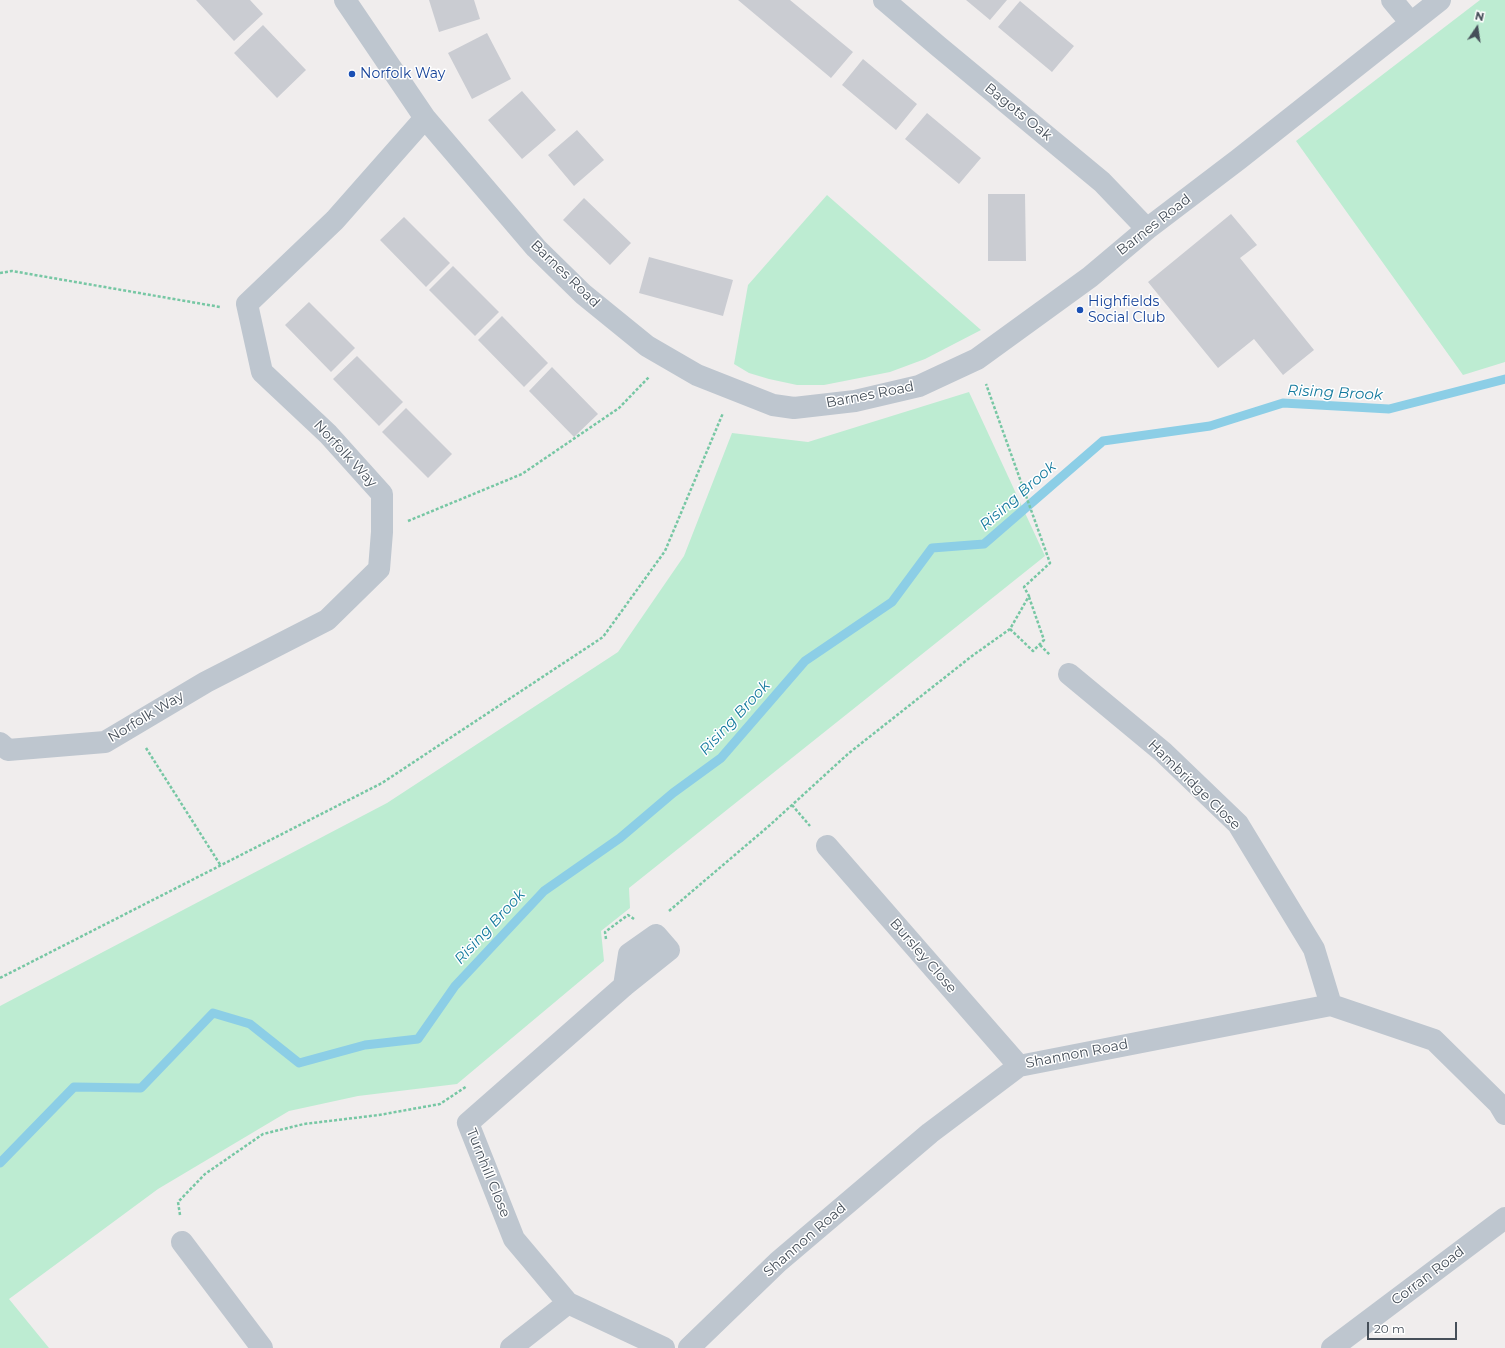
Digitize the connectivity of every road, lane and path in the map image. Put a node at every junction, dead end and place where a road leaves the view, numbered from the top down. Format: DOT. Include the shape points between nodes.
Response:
graph roads {
  1 [pos="345,0"];
  2 [pos="884,0"];
  3 [pos="1392,0"];
  4 [pos="1440,0"];
  5 [pos="1411,23"];
  6 [pos="426,118"];
  7 [pos="1147,229"];
  8 [pos="0,272"];
  9 [pos="249,312"];
  10 [pos="668,358"];
  11 [pos="977,359"];
  12 [pos="732,390"];
  13 [pos="382,532"];
  14 [pos="1029,596"];
  15 [pos="1010,629"];
  16 [pos="1069,674"];
  17 [pos="132,725"];
  18 [pos="0,743"];
  19 [pos="827,846"];
  20 [pos="221,866"];
  21 [pos="663,916"];
  22 [pos="638,922"];
  23 [pos="606,940"];
  24 [pos="0,978"];
  25 [pos="624,986"];
  26 [pos="1331,1005"];
  27 [pos="1019,1066"];
  28 [pos="473,1082"];
  29 [pos="1505,1114"];
  30 [pos="1505,1218"];
  31 [pos="182,1242"];
  32 [pos="568,1303"];
  33 [pos="262,1348"];
  34 [pos="512,1348"];
  35 [pos="664,1348"];
  36 [pos="689,1348"];
  37 [pos="1332,1348"];
  1 -- 6 [label="street, Barnes Road"];
  2 -- 7 [label="street, Bagots Oak" via="1102,182"];
  3 -- 5 [label="street"];
  4 -- 5 [label="street, Barnes Road"];
  5 -- 7 [label="street, Barnes Road"];
  6 -- 9 [label="street" via="335,220 247,304"];
  6 -- 10 [label="street, Barnes Road" via="536,248 583,294 647,346"];
  7 -- 11 [label="street, Barnes Road" via="1090,277"];
  8 -- 9 [label="path" via="12,271"];
  9 -- 13 [label="street, Norfolk Way" via="262,372 328,434 382,494"];
  10 -- 12 [label="street, Barnes Road" via="697,375"];
  10 -- 13 [label="path" via="619,408 522,474"];
  11 -- 12 [label="street, Barnes Road" via="919,386 855,401 794,408 773,405"];
  11 -- 14 [label="path" via="1050,563 1024,587"];
  12 -- 20 [label="path" via="665,551 604,637 382,783"];
  13 -- 17 [label="street, Norfolk Way" via="379,569 327,620 206,682"];
  14 -- 15 [label="path"];
  14 -- 15 [label="path" via="1044,640 1033,651"];
  15 -- 21 [label="path" via="849,753 770,825"];
  16 -- 26 [label="street, Hambridge Close" via="1163,752 1238,824 1314,949"];
  17 -- 18 [label="street, Norfolk Way" via="106,742 8,750"];
  17 -- 20 [label="path"];
  19 -- 27 [label="street, Bursley Close"];
  20 -- 24 [label="path"];
  22 -- 23 [label="path" via="628,915 605,932"];
  25 -- 32 [label="street, Turnhill Close" via="468,1122 514,1239"];
  26 -- 27 [label="street, Shannon Road"];
  26 -- 29 [label="street, Shannon Road" via="1434,1040 1499,1104"];
  27 -- 36 [label="street, Shannon Road" via="930,1132 784,1257"];
  28 -- 31 [label="path" via="440,1104 304,1124 263,1134 205,1174 178,1202"];
  30 -- 37 [label="street, Corran Road"];
  31 -- 33 [label="street"];
  32 -- 34 [label="street"];
  32 -- 35 [label="street, Turnhill Close"];
}
